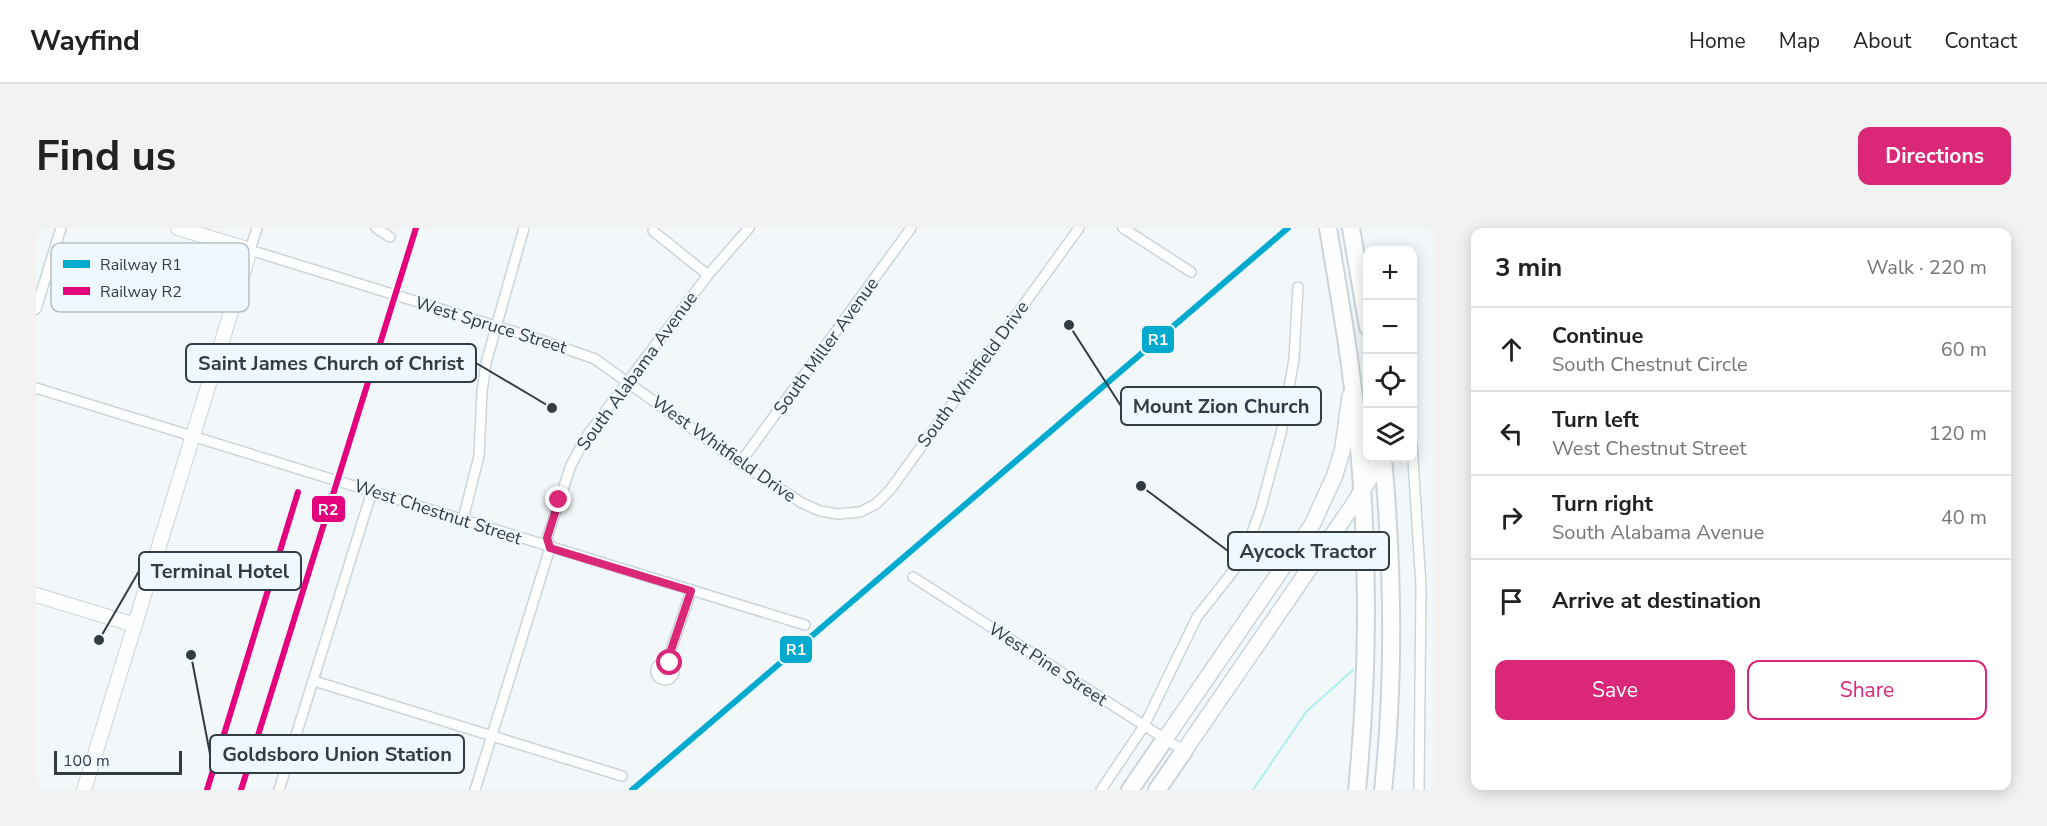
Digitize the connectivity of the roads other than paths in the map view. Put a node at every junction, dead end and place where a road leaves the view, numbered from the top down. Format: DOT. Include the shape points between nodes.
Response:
graph roads {
  1 [pos="61,228"];
  2 [pos="178,228"];
  3 [pos="257,228"];
  4 [pos="376,228"];
  5 [pos="524,228"];
  6 [pos="749,228"];
  7 [pos="911,228"];
  8 [pos="1079,228"];
  9 [pos="1123,228"];
  10 [pos="1328,228"];
  11 [pos="1352,228"];
  12 [pos="653,231"];
  13 [pos="390,237"];
  14 [pos="56,243"];
  15 [pos="227,243"];
  16 [pos="250,250"];
  17 [pos="249,253"];
  18 [pos="51,260"];
  19 [pos="1191,272"];
  20 [pos="708,275"];
  21 [pos="1298,287"];
  22 [pos="1364,300"];
  23 [pos="36,309"];
  24 [pos="231,312"];
  25 [pos="495,326"];
  26 [pos="627,381"];
  27 [pos="1352,381"];
  28 [pos="36,388"];
  29 [pos="193,438"];
  30 [pos="1376,462"];
  31 [pos="1383,462"];
  32 [pos="1414,462"];
  33 [pos="740,463"];
  34 [pos="372,491"];
  35 [pos="1363,491"];
  36 [pos="860,512"];
  37 [pos="463,519"];
  38 [pos="550,548"];
  39 [pos="913,577"];
  40 [pos="691,591"];
  41 [pos="36,595"];
  42 [pos="805,625"];
  43 [pos="135,626"];
  44 [pos="667,662"];
  45 [pos="314,681"];
  46 [pos="1144,726"];
  47 [pos="493,735"];
  48 [pos="1165,740"];
  49 [pos="1184,751"];
  50 [pos="622,776"];
  51 [pos="84,790"];
  52 [pos="279,790"];
  53 [pos="476,790"];
  54 [pos="1101,790"];
  55 [pos="1130,790"];
  56 [pos="1157,790"];
  57 [pos="1356,790"];
  58 [pos="1383,790"];
  59 [pos="1419,790"];
  1 -- 14 [label="street"];
  2 -- 15 [label="street, West Spruce Street"];
  3 -- 16 [label="street"];
  4 -- 13 [label="street"];
  5 -- 25 [label="street"];
  6 -- 20 [label="street, South Alabama Avenue"];
  7 -- 33 [label="street, South Miller Avenue"];
  8 -- 36 [label="street, South Whitfield Drive" via="890,490 876,504"];
  9 -- 19 [label="street"];
  10 -- 27 [label="highway"];
  11 -- 22 [label="highway"];
  12 -- 20 [label="street"];
  16 -- 17 [label="street"];
  16 -- 25 [label="street, West Spruce Street"];
  18 -- 23 [label="street"];
  20 -- 26 [label="street, South Alabama Avenue"];
  21 -- 46 [label="street" via="1294,359 1261,508 1242,557 1197,617"];
  24 -- 29 [label="street"];
  25 -- 26 [label="street, West Spruce Street" via="595,359"];
  25 -- 37 [label="street" via="483,380 479,456"];
  26 -- 33 [label="street, West Whitfield Drive"];
  26 -- 38 [label="street, South Alabama Avenue" via="586,437 571,465 547,538"];
  27 -- 35 [label="highway"];
  27 -- 48 [label="main road" via="1343,448 1312,525"];
  28 -- 29 [label="street, West Chestnut Street"];
  29 -- 34 [label="street, West Chestnut Street"];
  29 -- 43 [label="street"];
  30 -- 35 [label="main road"];
  31 -- 58 [label="highway" via="1392,598"];
  32 -- 59 [label="street" via="1421,586"];
  33 -- 36 [label="street, West Whitfield Drive" via="820,511"];
  34 -- 37 [label="street, West Chestnut Street"];
  34 -- 45 [label="street"];
  35 -- 49 [label="main road"];
  35 -- 57 [label="highway" via="1365,698"];
  37 -- 38 [label="street, West Chestnut Street"];
  38 -- 40 [label="street, West Chestnut Street"];
  38 -- 47 [label="street, South Alabama Avenue"];
  39 -- 46 [label="street, West Pine Street"];
  40 -- 42 [label="street, West Chestnut Street"];
  40 -- 44 [label="street"];
  41 -- 43 [label="street"];
  43 -- 51 [label="street"];
  45 -- 47 [label="street"];
  45 -- 52 [label="street"];
  46 -- 48 [label="street, West Pine Street"];
  46 -- 54 [label="street"];
  47 -- 50 [label="street"];
  47 -- 53 [label="street, South Alabama Avenue"];
  48 -- 49 [label="street, West Pine Street"];
  48 -- 55 [label="highway"];
  49 -- 56 [label="highway"];
}
